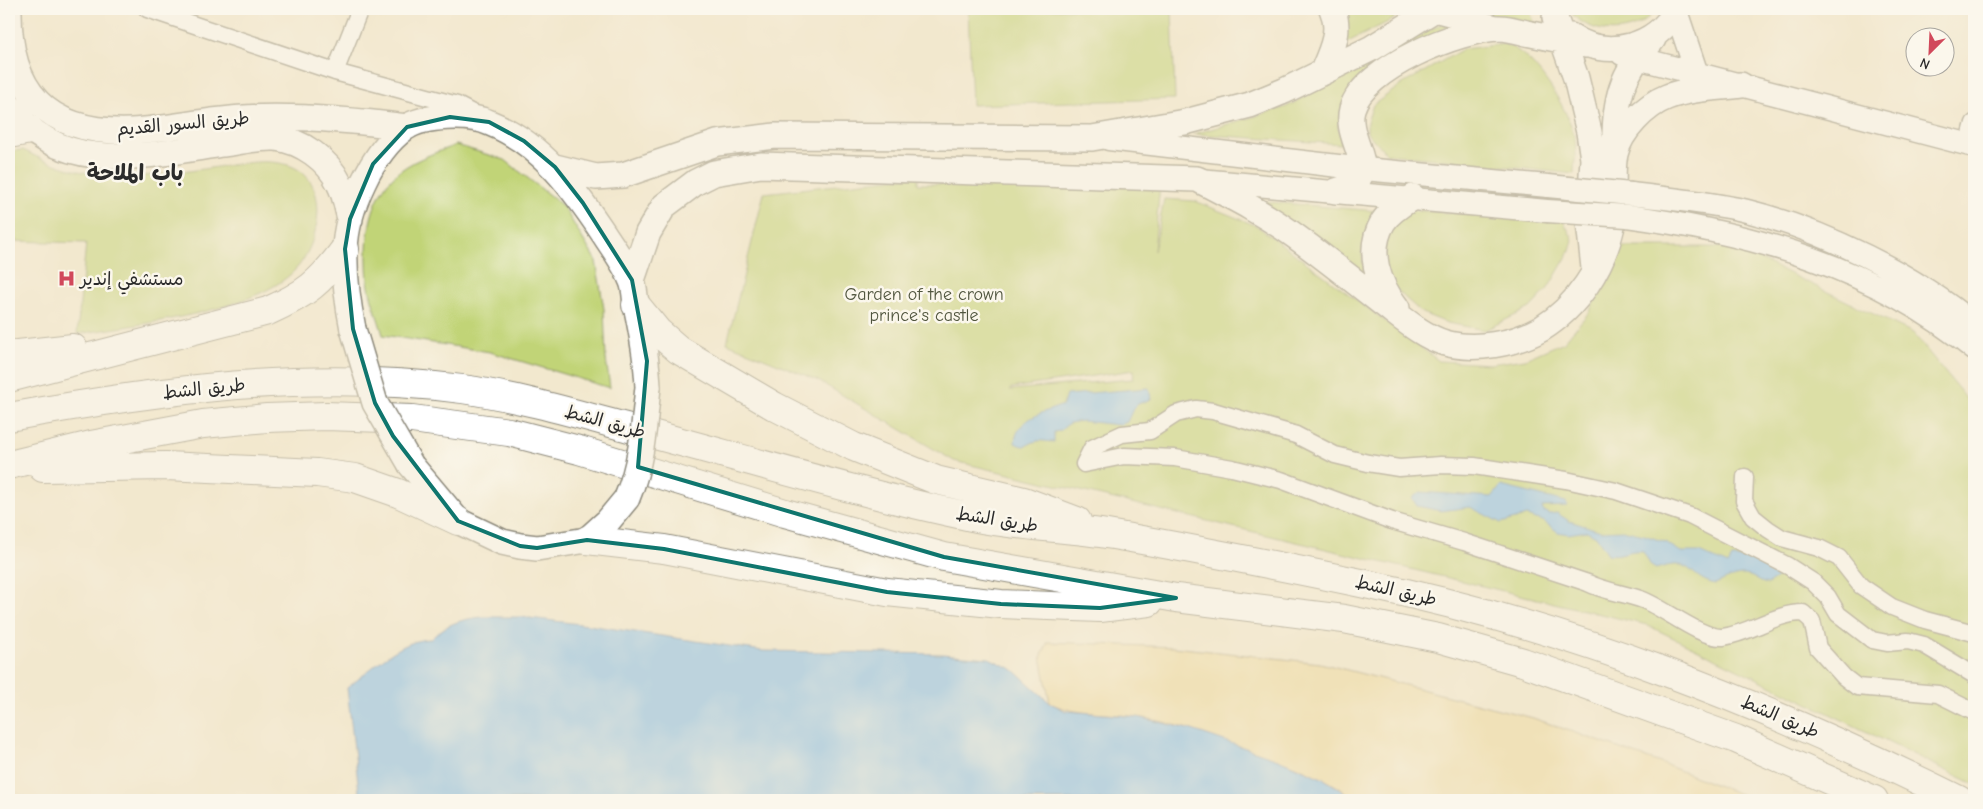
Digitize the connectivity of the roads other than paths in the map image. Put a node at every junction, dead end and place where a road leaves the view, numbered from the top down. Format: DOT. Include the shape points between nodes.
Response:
graph roads {
  1 [pos="9,9"];
  2 [pos="147,9"];
  3 [pos="360,9"];
  4 [pos="1332,9"];
  5 [pos="1433,9"];
  6 [pos="1676,10"];
  7 [pos="176,13"];
  8 [pos="1502,28"];
  9 [pos="1572,32"];
  10 [pos="1660,32"];
  11 [pos="1635,58"];
  12 [pos="335,72"];
  13 [pos="1322,73"];
  14 [pos="1697,74"];
  15 [pos="1741,85"];
  16 [pos="9,106"];
  17 [pos="488,122"];
  18 [pos="1974,123"];
  19 [pos="407,127"];
  20 [pos="20,132"];
  21 [pos="1092,138"];
  22 [pos="1971,146"];
  23 [pos="1615,153"];
  24 [pos="555,168"];
  25 [pos="1364,169"];
  26 [pos="1196,179"];
  27 [pos="1336,191"];
  28 [pos="1412,197"];
  29 [pos="350,219"];
  30 [pos="345,249"];
  31 [pos="1594,273"];
  32 [pos="634,292"];
  33 [pos="1407,322"];
  34 [pos="1974,325"];
  35 [pos="1974,348"];
  36 [pos="116,352"];
  37 [pos="9,355"];
  38 [pos="9,378"];
  39 [pos="9,416"];
  40 [pos="9,465"];
  41 [pos="9,469"];
  42 [pos="1745,477"];
  43 [pos="458,521"];
  44 [pos="1108,534"];
  45 [pos="587,540"];
  46 [pos="1176,598"];
  47 [pos="1974,633"];
  48 [pos="1974,674"];
  49 [pos="1974,712"];
  50 [pos="1874,800"];
  51 [pos="1959,800"];
  1 -- 19 [label="main road, طريق السور القديم" via="9,35 16,69 35,100 58,118 75,125 94,130 131,131 242,118 282,117"];
  2 -- 7 [label="street"];
  3 -- 12 [label="street"];
  4 -- 13 [label="main road" via="1337,22 1336,36"];
  5 -- 8 [label="main road"];
  5 -- 13 [label="main road" via="1372,48"];
  6 -- 10 [label="main road"];
  6 -- 14 [label="main road"];
  7 -- 12 [label="street"];
  8 -- 9 [label="main road"];
  8 -- 25 [label="main road" via="1464,34 1428,47 1363,90 1350,119"];
  9 -- 10 [label="main road" via="1628,47"];
  9 -- 11 [label="main road"];
  9 -- 31 [label="main road" via="1593,159 1589,222"];
  10 -- 11 [label="main road"];
  11 -- 14 [label="main road"];
  11 -- 23 [label="main road" via="1625,76 1619,98"];
  12 -- 17 [label="street" via="457,105"];
  13 -- 21 [label="main road" via="1250,105 1185,122"];
  14 -- 15 [label="main road"];
  15 -- 22 [label="main road"];
  15 -- 23 [label="main road" via="1694,90 1668,96 1650,105 1631,124"];
  16 -- 20 [label="main road"];
  17 -- 19 [label="main road" via="450,116"];
  17 -- 24 [label="main road" via="524,141"];
  18 -- 22 [label="street"];
  19 -- 29 [label="main road" via="373,164"];
  20 -- 29 [label="main road" via="73,151 111,157 265,138 289,141 304,147 331,170 339,182"];
  21 -- 24 [label="main road" via="775,136 717,143 623,175 596,177"];
  21 -- 25 [label="main road"];
  23 -- 31 [label="main road" via="1612,225"];
  24 -- 32 [label="main road" via="583,203"];
  25 -- 27 [label="main road" via="1356,181"];
  25 -- 34 [label="main road, bridge" via="1631,194 1747,211 1799,228 1888,268 1928,290"];
  26 -- 27 [label="main road"];
  26 -- 32 [label="main road" via="761,165 714,173 664,206 648,233"];
  26 -- 33 [label="main road" via="1293,234"];
  27 -- 28 [label="main road"];
  28 -- 33 [label="main road" via="1383,221 1374,250 1379,277"];
  28 -- 35 [label="main road, bridge" via="1627,216 1733,234 1815,259 1881,288 1950,329"];
  29 -- 30 [label="main road"];
  30 -- 36 [label="highway" via="326,275 299,297 268,311"];
  30 -- 43 [label="main road, bridge" via="353,328 375,403 411,465"];
  31 -- 33 [label="main road" via="1574,300 1552,321 1512,340 1457,345 1429,335"];
  32 -- 44 [label="highway" via="658,332 679,350 774,406 854,447 936,480 1024,501"];
  32 -- 45 [label="main road, bridge" via="647,361 643,444 636,477 627,498"];
  36 -- 37 [label="highway" via="85,347"];
  36 -- 38 [label="highway"];
  39 -- 44 [label="highway, طريق الشط" via="211,386 321,381 460,389 512,397 903,503 988,521"];
  40 -- 46 [label="highway, طريق الشط" via="91,445 184,428 268,418 412,419 509,432 579,450 784,513 944,557"];
  41 -- 43 [label="highway" via="166,466 317,472 355,478 398,493"];
  42 -- 47 [label="street" via="1744,502 1753,517 1768,529 1782,538 1819,548 1839,558 1862,586 1892,607"];
  43 -- 45 [label="main road" via="502,542 520,546 537,548"];
  44 -- 51 [label="highway, طريق الشط" via="1364,584 1490,613 1637,661 1746,703 1859,750"];
  45 -- 46 [label="highway" via="664,549 887,592 1001,604 1100,608"];
  46 -- 50 [label="highway, طريق الشط" via="1344,619 1438,638 1523,662 1736,739"];
  48 -- 49 [label="street" via="1924,644 1908,641 1887,644 1872,640 1838,614 1828,597 1813,582 1727,533 1652,502 1600,487 1474,466 1399,468 1368,463 1335,455 1296,434 1196,409 1176,414 1150,431 1122,434 1092,448 1084,464 1124,456 1175,458 1281,480 1392,521 1588,583 1603,591 1644,600 1693,628 1721,637 1790,613 1803,613 1812,621 1818,648 1857,687 1938,694"];
}
